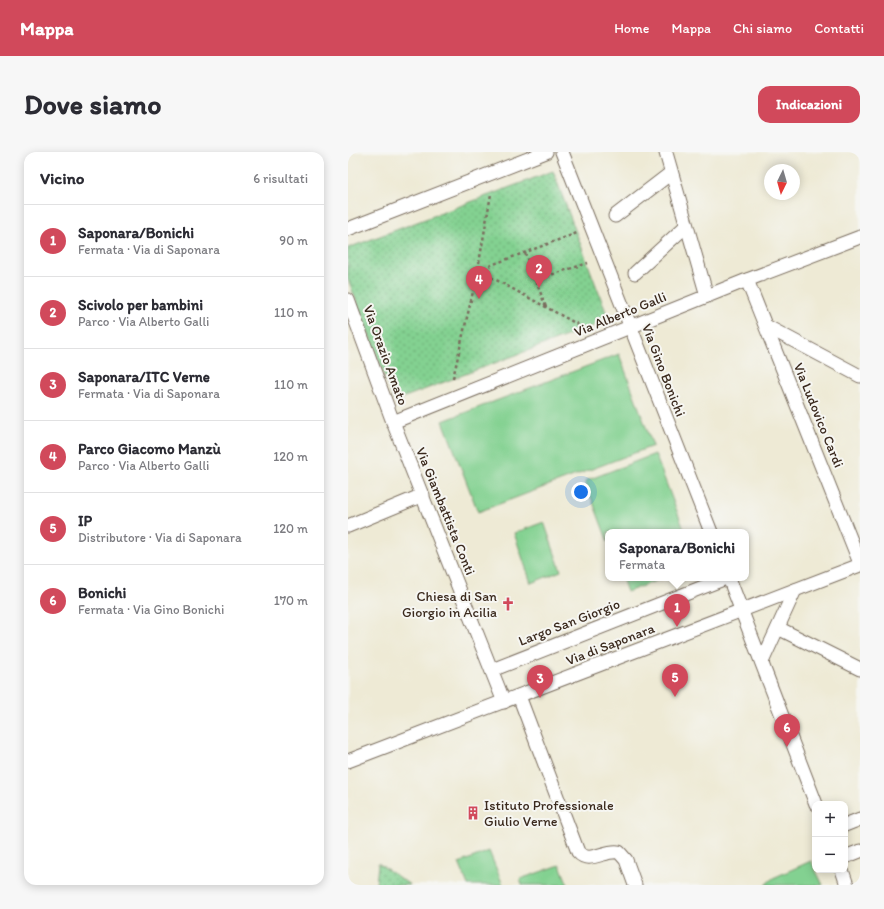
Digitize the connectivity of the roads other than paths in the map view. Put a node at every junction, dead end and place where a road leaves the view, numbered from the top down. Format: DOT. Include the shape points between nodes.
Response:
graph roads {
  1 [pos="546,152"];
  2 [pos="562,152"];
  3 [pos="666,153"];
  4 [pos="671,173"];
  5 [pos="615,216"];
  6 [pos="686,226"];
  7 [pos="348,229"];
  8 [pos="860,237"];
  9 [pos="635,273"];
  10 [pos="747,280"];
  11 [pos="707,296"];
  12 [pos="348,300"];
  13 [pos="766,326"];
  14 [pos="630,327"];
  15 [pos="860,376"];
  16 [pos="393,422"];
  17 [pos="423,496"];
  18 [pos="348,526"];
  19 [pos="710,529"];
  20 [pos="860,564"];
  21 [pos="718,581"];
  22 [pos="730,581"];
  23 [pos="796,590"];
  24 [pos="742,611"];
  25 [pos="778,628"];
  26 [pos="762,662"];
  27 [pos="860,669"];
  28 [pos="492,670"];
  29 [pos="519,696"];
  30 [pos="504,702"];
  31 [pos="348,761"];
  32 [pos="815,801"];
  33 [pos="860,819"];
  34 [pos="848,824"];
  35 [pos="860,851"];
  36 [pos="848,856"];
  37 [pos="843,873"];
  38 [pos="635,885"];
  39 [pos="847,885"];
  1 -- 7 [label="street"];
  2 -- 14 [label="street, Via Gino Bonichi"];
  3 -- 4 [label="street"];
  4 -- 5 [label="street"];
  4 -- 6 [label="street"];
  6 -- 9 [label="street"];
  6 -- 11 [label="street"];
  8 -- 10 [label="street, Via Alberto Galli"];
  10 -- 11 [label="street, Via Alberto Galli"];
  10 -- 13 [label="street, Via Ludovico Cardi"];
  11 -- 14 [label="street, Via Alberto Galli"];
  12 -- 16 [label="street, Via Orazio Amato"];
  13 -- 15 [label="street"];
  13 -- 20 [label="street, Via Ludovico Cardi"];
  14 -- 16 [label="street, Via Alberto Galli"];
  14 -- 19 [label="street, Via Gino Bonichi"];
  16 -- 17 [label="street, Via Giambattista Conti"];
  17 -- 18 [label="street"];
  17 -- 28 [label="street, Via Giambattista Conti"];
  20 -- 23 [label="street, Via di Saponara"];
  21 -- 28 [label="street, Largo San Giorgio"];
  22 -- 24 [label="street"];
  23 -- 24 [label="street, Via di Saponara"];
  23 -- 25 [label="street"];
  24 -- 26 [label="street"];
  24 -- 29 [label="street, Via di Saponara"];
  25 -- 26 [label="street"];
  25 -- 27 [label="street"];
  26 -- 32 [label="street"];
  28 -- 30 [label="street, Via Giambattista Conti"];
  29 -- 30 [label="street, Via di Saponara"];
  29 -- 38 [label="street" via="578,852 589,857 612,851 619,852 626,860"];
  30 -- 31 [label="street, Via di Saponara"];
  33 -- 34 [label="street"];
  35 -- 36 [label="street"];
  37 -- 39 [label="street"];
}
